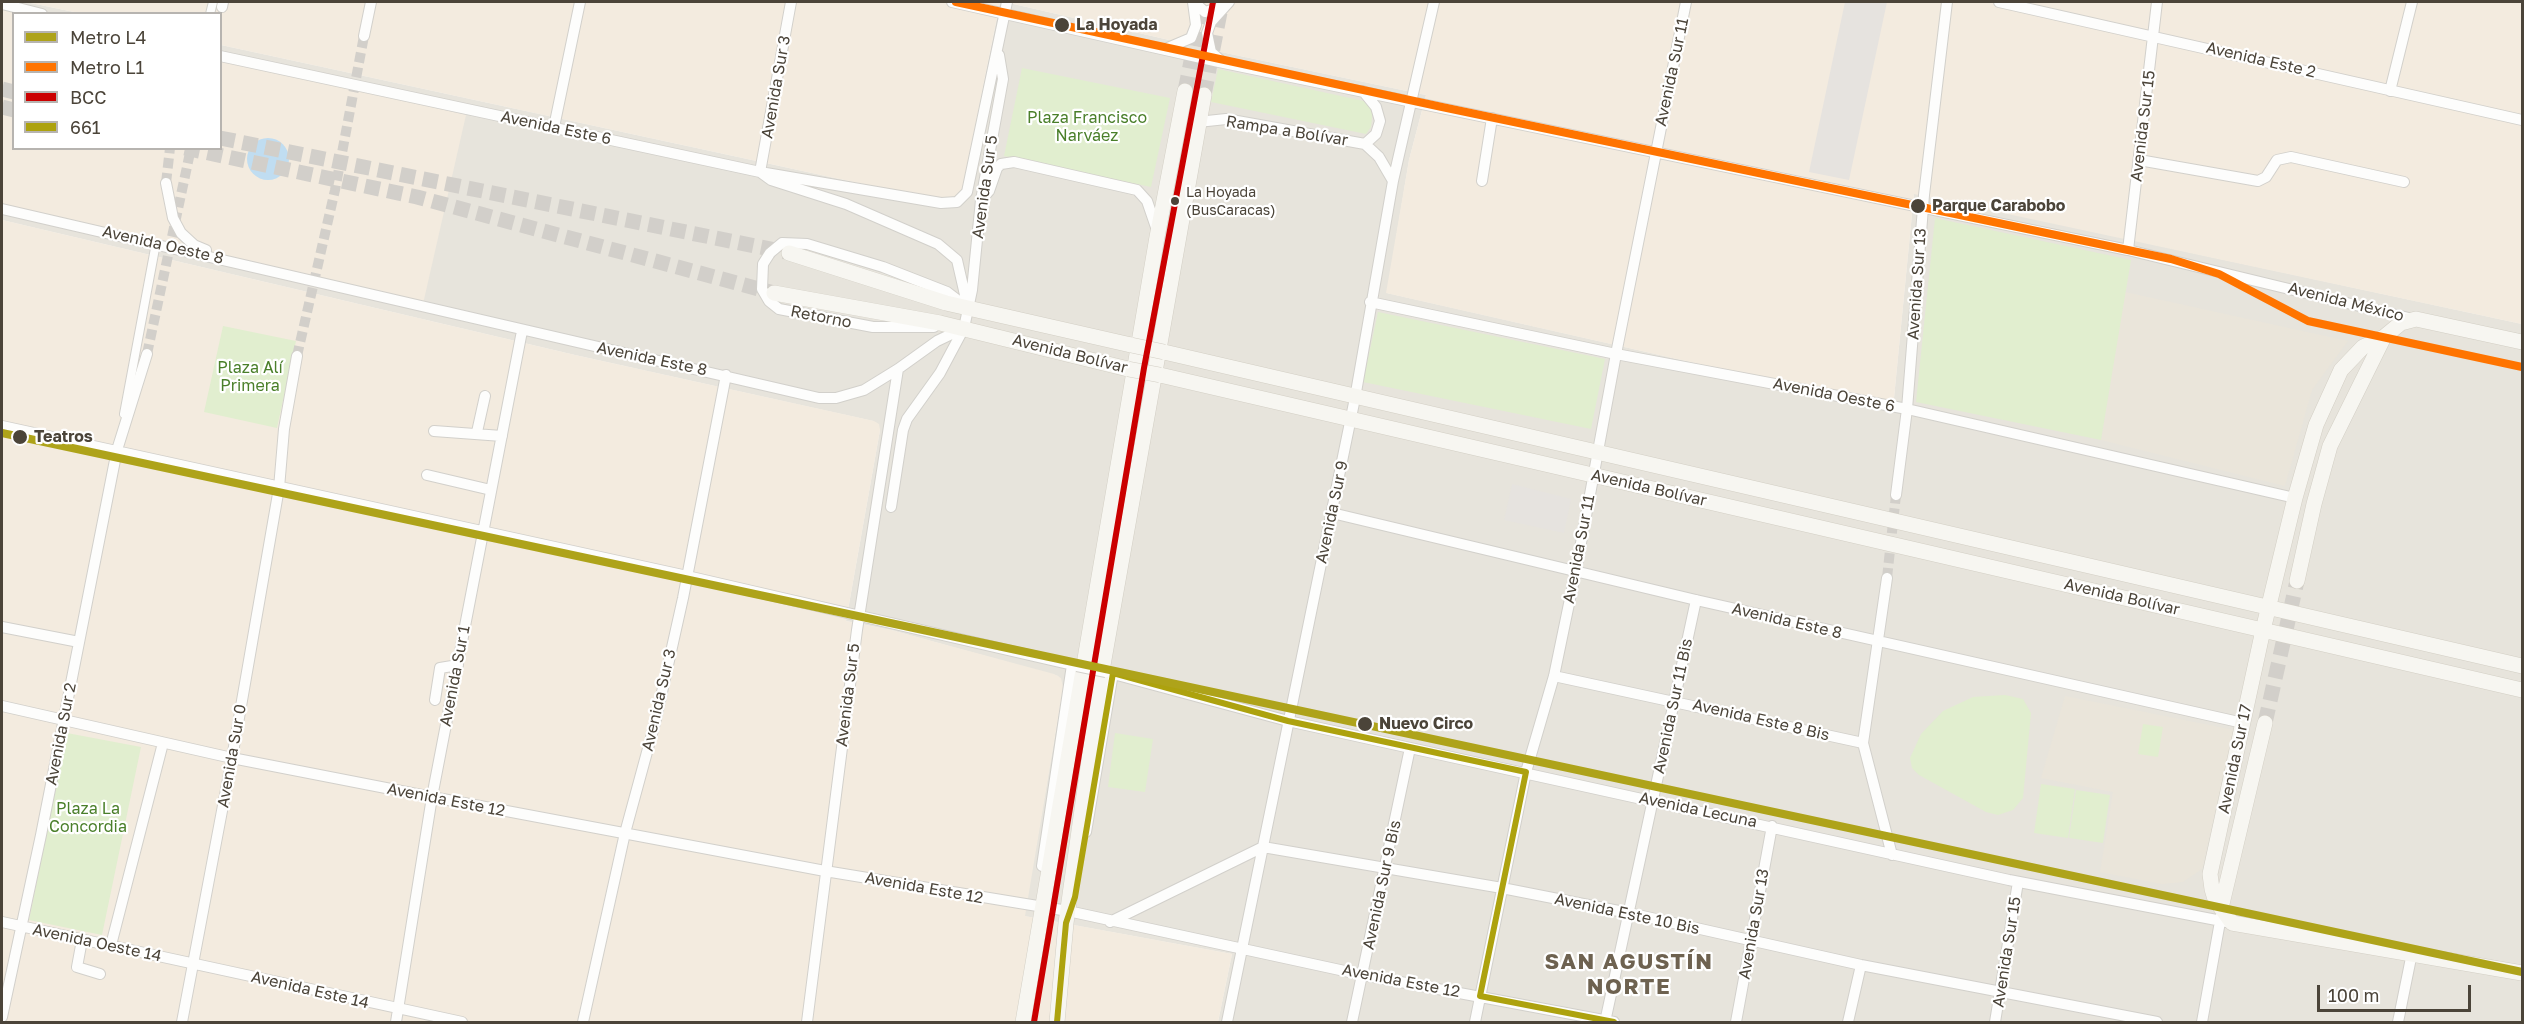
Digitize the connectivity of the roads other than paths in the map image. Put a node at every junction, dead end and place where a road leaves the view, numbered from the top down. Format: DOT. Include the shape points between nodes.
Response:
graph roads {
  1 [pos="371,2"];
  2 [pos="580,2"];
  3 [pos="791,2"];
  4 [pos="952,2"];
  5 [pos="1007,2"];
  6 [pos="1193,2"];
  7 [pos="1229,2"];
  8 [pos="1434,2"];
  9 [pos="1686,2"];
  10 [pos="1947,2"];
  11 [pos="1999,2"];
  12 [pos="2157,2"];
  13 [pos="2412,2"];
  14 [pos="2,4"];
  15 [pos="34,12"];
  16 [pos="1005,13"];
  17 [pos="2154,35"];
  18 [pos="364,36"];
  19 [pos="998,47"];
  20 [pos="1164,49"];
  21 [pos="222,56"];
  22 [pos="232,58"];
  23 [pos="222,64"];
  24 [pos="1232,64"];
  25 [pos="1185,91"];
  26 [pos="1363,91"];
  27 [pos="2390,91"];
  28 [pos="1204,95"];
  29 [pos="1411,101"];
  30 [pos="1492,118"];
  31 [pos="2523,120"];
  32 [pos="1198,122"];
  33 [pos="554,127"];
  34 [pos="1365,144"];
  35 [pos="1656,152"];
  36 [pos="2139,160"];
  37 [pos="760,172"];
  38 [pos="1393,181"];
  39 [pos="1482,181"];
  40 [pos="2404,182"];
  41 [pos="166,183"];
  42 [pos="963,198"];
  43 [pos="981,200"];
  44 [pos="1923,208"];
  45 [pos="2,209"];
  46 [pos="1157,237"];
  47 [pos="156,243"];
  48 [pos="2128,250"];
  49 [pos="789,253"];
  50 [pos="232,261"];
  51 [pos="324,283"];
  52 [pos="774,294"];
  53 [pos="1370,302"];
  54 [pos="968,308"];
  55 [pos="2416,319"];
  56 [pos="964,328"];
  57 [pos="522,331"];
  58 [pos="2384,337"];
  59 [pos="2523,342"];
  60 [pos="147,354"];
  61 [pos="1616,354"];
  62 [pos="297,356"];
  63 [pos="898,369"];
  64 [pos="726,375"];
  65 [pos="485,396"];
  66 [pos="1355,398"];
  67 [pos="1907,409"];
  68 [pos="1351,420"];
  69 [pos="2,426"];
  70 [pos="434,431"];
  71 [pos="477,432"];
  72 [pos="502,436"];
  73 [pos="120,437"];
  74 [pos="117,450"];
  75 [pos="1597,454"];
  76 [pos="427,475"];
  77 [pos="1593,476"];
  78 [pos="279,488"];
  79 [pos="491,490"];
  80 [pos="1896,495"];
  81 [pos="2295,498"];
  82 [pos="891,507"];
  83 [pos="1332,513"];
  84 [pos="483,532"];
  85 [pos="1576,570"];
  86 [pos="687,576"];
  87 [pos="1887,578"];
  88 [pos="2297,581"];
  89 [pos="1696,600"];
  90 [pos="2268,608"];
  91 [pos="859,617"];
  92 [pos="2,627"];
  93 [pos="2263,630"];
  94 [pos="80,642"];
  95 [pos="1878,642"];
  96 [pos="458,665"];
  97 [pos="1075,665"];
  98 [pos="2523,666"];
  99 [pos="1109,672"];
  100 [pos="1554,676"];
  101 [pos="2523,690"];
  102 [pos="435,700"];
  103 [pos="1674,701"];
  104 [pos="2,706"];
  105 [pos="1288,721"];
  106 [pos="64,722"];
  107 [pos="2243,723"];
  108 [pos="2265,723"];
  109 [pos="163,743"];
  110 [pos="1863,743"];
  111 [pos="1410,748"];
  112 [pos="232,758"];
  113 [pos="1526,772"];
  114 [pos="432,798"];
  115 [pos="1653,800"];
  116 [pos="1772,826"];
  117 [pos="625,833"];
  118 [pos="1263,847"];
  119 [pos="1892,855"];
  120 [pos="1386,867"];
  121 [pos="825,871"];
  122 [pos="2210,874"];
  123 [pos="2018,882"];
  124 [pos="1502,888"];
  125 [pos="2225,890"];
  126 [pos="1041,908"];
  127 [pos="1068,911"];
  128 [pos="1629,913"];
  129 [pos="2225,918"];
  130 [pos="2,922"];
  131 [pos="1110,922"];
  132 [pos="22,926"];
  133 [pos="82,940"];
  134 [pos="1752,941"];
  135 [pos="111,945"];
  136 [pos="1242,947"];
  137 [pos="2412,953"];
  138 [pos="193,963"];
  139 [pos="1861,965"];
  140 [pos="2523,973"];
  141 [pos="99,974"];
  142 [pos="1363,975"];
  143 [pos="2000,992"];
  144 [pos="1480,996"];
  145 [pos="398,1010"];
  146 [pos="2,1017"];
  147 [pos="1608,1022"];
  148 [pos="182,1023"];
  149 [pos="396,1023"];
  150 [pos="462,1023"];
  151 [pos="583,1023"];
  152 [pos="807,1023"];
  153 [pos="1023,1023"];
  154 [pos="1057,1023"];
  155 [pos="1227,1023"];
  156 [pos="1352,1023"];
  157 [pos="1474,1023"];
  158 [pos="1736,1023"];
  159 [pos="1848,1023"];
  160 [pos="1995,1023"];
  161 [pos="2157,1023"];
  162 [pos="2202,1023"];
  163 [pos="2398,1023"];
  1 -- 18 [label="street"];
  2 -- 33 [label="street"];
  3 -- 37 [label="street, Avenida Sur 3"];
  4 -- 16 [label="street, Avenida México"];
  5 -- 16 [label="street, Avenida Sur 5"];
  6 -- 7 [label="street" via="1209,13"];
  6 -- 20 [label="street" via="1196,25 1191,38"];
  7 -- 24 [label="street" via="1211,22 1207,33 1211,52 1217,59"];
  8 -- 29 [label="street, Avenida Sur 9"];
  9 -- 35 [label="street, Avenida Sur 11"];
  10 -- 44 [label="street, Avenida Sur 13"];
  11 -- 17 [label="street, Avenida Este 2"];
  12 -- 17 [label="street, Avenida Sur 15"];
  13 -- 27 [label="street"];
  14 -- 15 [label="street"];
  16 -- 19 [label="street, Avenida Sur 5"];
  16 -- 20 [label="street, Avenida México"];
  17 -- 27 [label="street, Avenida Este 2"];
  17 -- 36 [label="street, Avenida Sur 15"];
  19 -- 42 [label="street, Avenida Sur 5"];
  19 -- 43 [label="street, Avenida Sur 5" via="1002,79"];
  20 -- 24 [label="street, Avenida México"];
  21 -- 22 [label="street"];
  22 -- 23 [label="street"];
  22 -- 33 [label="street, Avenida Este 6"];
  24 -- 26 [label="street, Avenida México"];
  25 -- 46 [label="main road"];
  26 -- 29 [label="street, Avenida México"];
  26 -- 34 [label="street" via="1380,121 1376,134"];
  27 -- 31 [label="street, Avenida Este 2"];
  28 -- 32 [label="main road"];
  29 -- 30 [label="street, Avenida México"];
  29 -- 38 [label="street, Avenida Sur 9"];
  30 -- 35 [label="street, Avenida México"];
  30 -- 39 [label="street"];
  32 -- 34 [label="street, Rampa a Bolívar" via="1226,119"];
  32 -- 127 [label="main road" via="1102,671"];
  33 -- 37 [label="street, Avenida Este 6"];
  34 -- 38 [label="street, Rampa a Bolívar" via="1379,157"];
  35 -- 44 [label="street, Avenida México"];
  35 -- 61 [label="street, Avenida Sur 11"];
  36 -- 40 [label="street" via="2258,181 2266,177 2277,160 2291,157"];
  36 -- 48 [label="street, Avenida Sur 15"];
  37 -- 42 [label="street, Avenida Este 6" via="941,203"];
  37 -- 54 [label="street, Avenida Este 6" via="771,180 846,204 938,244 957,260"];
  38 -- 53 [label="street, Avenida Sur 9"];
  41 -- 50 [label="street" via="173,218 181,233 194,245"];
  43 -- 46 [label="street" via="1001,164 1041,166 1137,190 1151,211"];
  43 -- 54 [label="street, Avenida Sur 5"];
  44 -- 48 [label="street, Avenida México"];
  44 -- 67 [label="street, Avenida Sur 13"];
  45 -- 47 [label="street, Avenida Oeste 8"];
  46 -- 126 [label="main road"];
  47 -- 50 [label="street, Avenida Oeste 8"];
  47 -- 73 [label="street"];
  48 -- 55 [label="street, Avenida México"];
  49 -- 54 [label="main road, Avenida Bolívar"];
  50 -- 51 [label="street, Avenida Oeste 8"];
  51 -- 57 [label="street, Avenida Este 8"];
  52 -- 56 [label="main road, Avenida Bolívar"];
  53 -- 61 [label="street, Avenida Oeste 6"];
  53 -- 66 [label="street, Avenida Sur 9"];
  54 -- 56 [label="street, Avenida Sur 5"];
  54 -- 56 [label="street, Retorno" via="947,292 807,244 782,243 770,253 761,277 769,302 796,314 873,327"];
  54 -- 66 [label="main road, Avenida Bolívar, bridge"];
  55 -- 58 [label="main road" via="2401,323"];
  55 -- 59 [label="main road, Avenida México"];
  56 -- 63 [label="street, Avenida Este 8" via="937,341"];
  56 -- 68 [label="main road, Avenida Bolívar, bridge"];
  56 -- 82 [label="street, Avenida Sur 5" via="903,430"];
  57 -- 64 [label="street, Avenida Este 8"];
  57 -- 72 [label="street, Avenida Sur 1"];
  58 -- 81 [label="main road, Avenida Sur 17" via="2362,347 2341,370 2316,425"];
  58 -- 88 [label="main road" via="2330,446"];
  60 -- 73 [label="street, Avenida Sur 2"];
  61 -- 67 [label="street, Avenida Oeste 6"];
  61 -- 75 [label="street, Avenida Sur 11"];
  62 -- 78 [label="street, Avenida Sur 0" via="284,429"];
  63 -- 64 [label="street, Avenida Este 8" via="864,390 836,398 819,398"];
  63 -- 91 [label="street, Avenida Sur 5"];
  64 -- 86 [label="street, Avenida Sur 3"];
  65 -- 71 [label="street"];
  66 -- 68 [label="street, Avenida Sur 9"];
  66 -- 75 [label="main road, Avenida Bolívar"];
  67 -- 80 [label="street, Avenida Sur 13"];
  67 -- 81 [label="street, Avenida Oeste 6"];
  68 -- 77 [label="main road, Avenida Bolívar"];
  68 -- 83 [label="street, Avenida Sur 9"];
  69 -- 74 [label="street, Avenida Lecuna"];
  70 -- 71 [label="street"];
  71 -- 72 [label="street"];
  72 -- 79 [label="street, Avenida Sur 1"];
  73 -- 74 [label="street, Avenida Sur 2"];
  74 -- 78 [label="street, Avenida Lecuna"];
  74 -- 94 [label="street, Avenida Sur 2"];
  75 -- 77 [label="street, Avenida Sur 11"];
  75 -- 90 [label="main road, Avenida Bolívar"];
  76 -- 79 [label="street"];
  77 -- 85 [label="street, Avenida Sur 11"];
  77 -- 93 [label="main road, Avenida Bolívar"];
  78 -- 84 [label="street, Avenida Lecuna"];
  78 -- 112 [label="street, Avenida Sur 0"];
  79 -- 84 [label="street, Avenida Sur 1"];
  81 -- 90 [label="main road, Avenida Sur 17"];
  83 -- 85 [label="street, Avenida Este 8"];
  83 -- 105 [label="street, Avenida Sur 9"];
  84 -- 86 [label="street, Avenida Lecuna"];
  84 -- 96 [label="street, Avenida Sur 1"];
  85 -- 89 [label="street, Avenida Este 8"];
  85 -- 100 [label="street, Avenida Sur 11"];
  86 -- 91 [label="street, Avenida Lecuna"];
  86 -- 117 [label="street, Avenida Sur 3" via="656,719"];
  87 -- 95 [label="street"];
  89 -- 95 [label="street, Avenida Este 8"];
  89 -- 103 [label="street, Avenida Sur 11 Bis"];
  90 -- 93 [label="main road, Avenida Sur 17"];
  90 -- 98 [label="main road, Avenida Bolívar"];
  91 -- 97 [label="street, Avenida Lecuna"];
  91 -- 121 [label="street, Avenida Sur 5"];
  92 -- 94 [label="street"];
  93 -- 101 [label="main road, Avenida Bolívar"];
  93 -- 107 [label="main road, Avenida Sur 17"];
  94 -- 106 [label="street, Avenida Sur 2"];
  95 -- 107 [label="street, Avenida Este 8"];
  95 -- 110 [label="street"];
  96 -- 102 [label="street" via="440,668"];
  96 -- 114 [label="street, Avenida Sur 1"];
  97 -- 99 [label="street, Avenida Lecuna, bridge"];
  97 -- 126 [label="street" via="1040,881"];
  99 -- 105 [label="street, Avenida Lecuna"];
  99 -- 127 [label="street" via="1075,897"];
  100 -- 103 [label="street, Avenida Este 8 Bis"];
  100 -- 113 [label="street, Avenida Sur 11"];
  103 -- 110 [label="street, Avenida Este 8 Bis"];
  103 -- 115 [label="street, Avenida Sur 11 Bis"];
  104 -- 106 [label="street, Avenida Este 12"];
  105 -- 111 [label="street, Avenida Lecuna"];
  105 -- 118 [label="street, Avenida Sur 9"];
  106 -- 109 [label="street, Avenida Este 12"];
  106 -- 132 [label="street, Avenida Sur 2"];
  107 -- 122 [label="main road, Avenida Sur 17"];
  108 -- 125 [label="main road, Avenida Sur 17"];
  109 -- 112 [label="street, Avenida Este 12"];
  109 -- 135 [label="street"];
  110 -- 119 [label="street"];
  111 -- 113 [label="street, Avenida Lecuna"];
  111 -- 120 [label="street, Avenida Sur 9 Bis"];
  112 -- 114 [label="street, Avenida Este 12"];
  112 -- 138 [label="street, Avenida Sur 0"];
  113 -- 115 [label="street, Avenida Lecuna"];
  113 -- 124 [label="street, Avenida Sur 11"];
  114 -- 117 [label="street, Avenida Este 12"];
  114 -- 145 [label="street, Avenida Sur 1"];
  115 -- 116 [label="street, Avenida Lecuna"];
  115 -- 128 [label="street, Avenida Sur 11 Bis"];
  116 -- 119 [label="street, Avenida Lecuna"];
  116 -- 134 [label="street, Avenida Sur 13"];
  117 -- 121 [label="street, Avenida Este 12"];
  117 -- 151 [label="street, Avenida Sur 3"];
  118 -- 120 [label="street, Avenida Este 10 Bis"];
  118 -- 131 [label="street"];
  118 -- 136 [label="street, Avenida Sur 9"];
  119 -- 123 [label="street, Avenida Lecuna"];
  120 -- 124 [label="street, Avenida Este 10 Bis"];
  120 -- 142 [label="street, Avenida Sur 9 Bis"];
  121 -- 126 [label="street, Avenida Este 12"];
  121 -- 152 [label="street, Avenida Sur 5"];
  122 -- 125 [label="main road"];
  122 -- 129 [label="main road, Avenida Sur 17"];
  123 -- 129 [label="street, Avenida Lecuna"];
  123 -- 143 [label="street, Avenida Sur 15"];
  124 -- 128 [label="street, Avenida Este 10 Bis"];
  124 -- 144 [label="street, Avenida Sur 11"];
  125 -- 129 [label="main road, Avenida Sur 17"];
  126 -- 127 [label="street, Avenida Este 12"];
  126 -- 153 [label="main road"];
  127 -- 131 [label="street, Avenida Este 12"];
  127 -- 154 [label="main road"];
  128 -- 134 [label="street, Avenida Este 10 Bis"];
  128 -- 147 [label="street, Avenida Sur 11 Bis"];
  129 -- 137 [label="main road, Avenida Lecuna"];
  129 -- 162 [label="street, Avenida Sur 17"];
  130 -- 132 [label="street, Avenida Oeste 14"];
  131 -- 136 [label="street, Avenida Este 12"];
  132 -- 133 [label="street, Avenida Oeste 14"];
  132 -- 146 [label="street, Avenida Sur 2"];
  133 -- 135 [label="street, Avenida Oeste 14"];
  133 -- 141 [label="street" via="77,967"];
  134 -- 139 [label="street, Avenida Este 10 Bis"];
  134 -- 158 [label="street, Avenida Sur 13"];
  135 -- 138 [label="street, Avenida Oeste 14"];
  136 -- 142 [label="street, Avenida Este 12"];
  136 -- 155 [label="street, Avenida Sur 9"];
  137 -- 140 [label="main road, Avenida Lecuna"];
  137 -- 163 [label="street"];
  138 -- 145 [label="street, Avenida Este 14"];
  138 -- 148 [label="street, Avenida Sur 0"];
  139 -- 143 [label="street, Avenida Este 10 Bis"];
  139 -- 159 [label="street"];
  142 -- 144 [label="street, Avenida Este 12"];
  142 -- 156 [label="street, Avenida Sur 9 Bis"];
  143 -- 160 [label="street, Avenida Sur 15"];
  143 -- 161 [label="street, Avenida Este 10 Bis"];
  144 -- 147 [label="street, Avenida Este 12"];
  144 -- 157 [label="street, Avenida Sur 11"];
  145 -- 149 [label="street, Avenida Sur 1"];
  145 -- 150 [label="street, Avenida Este 14"];
}
